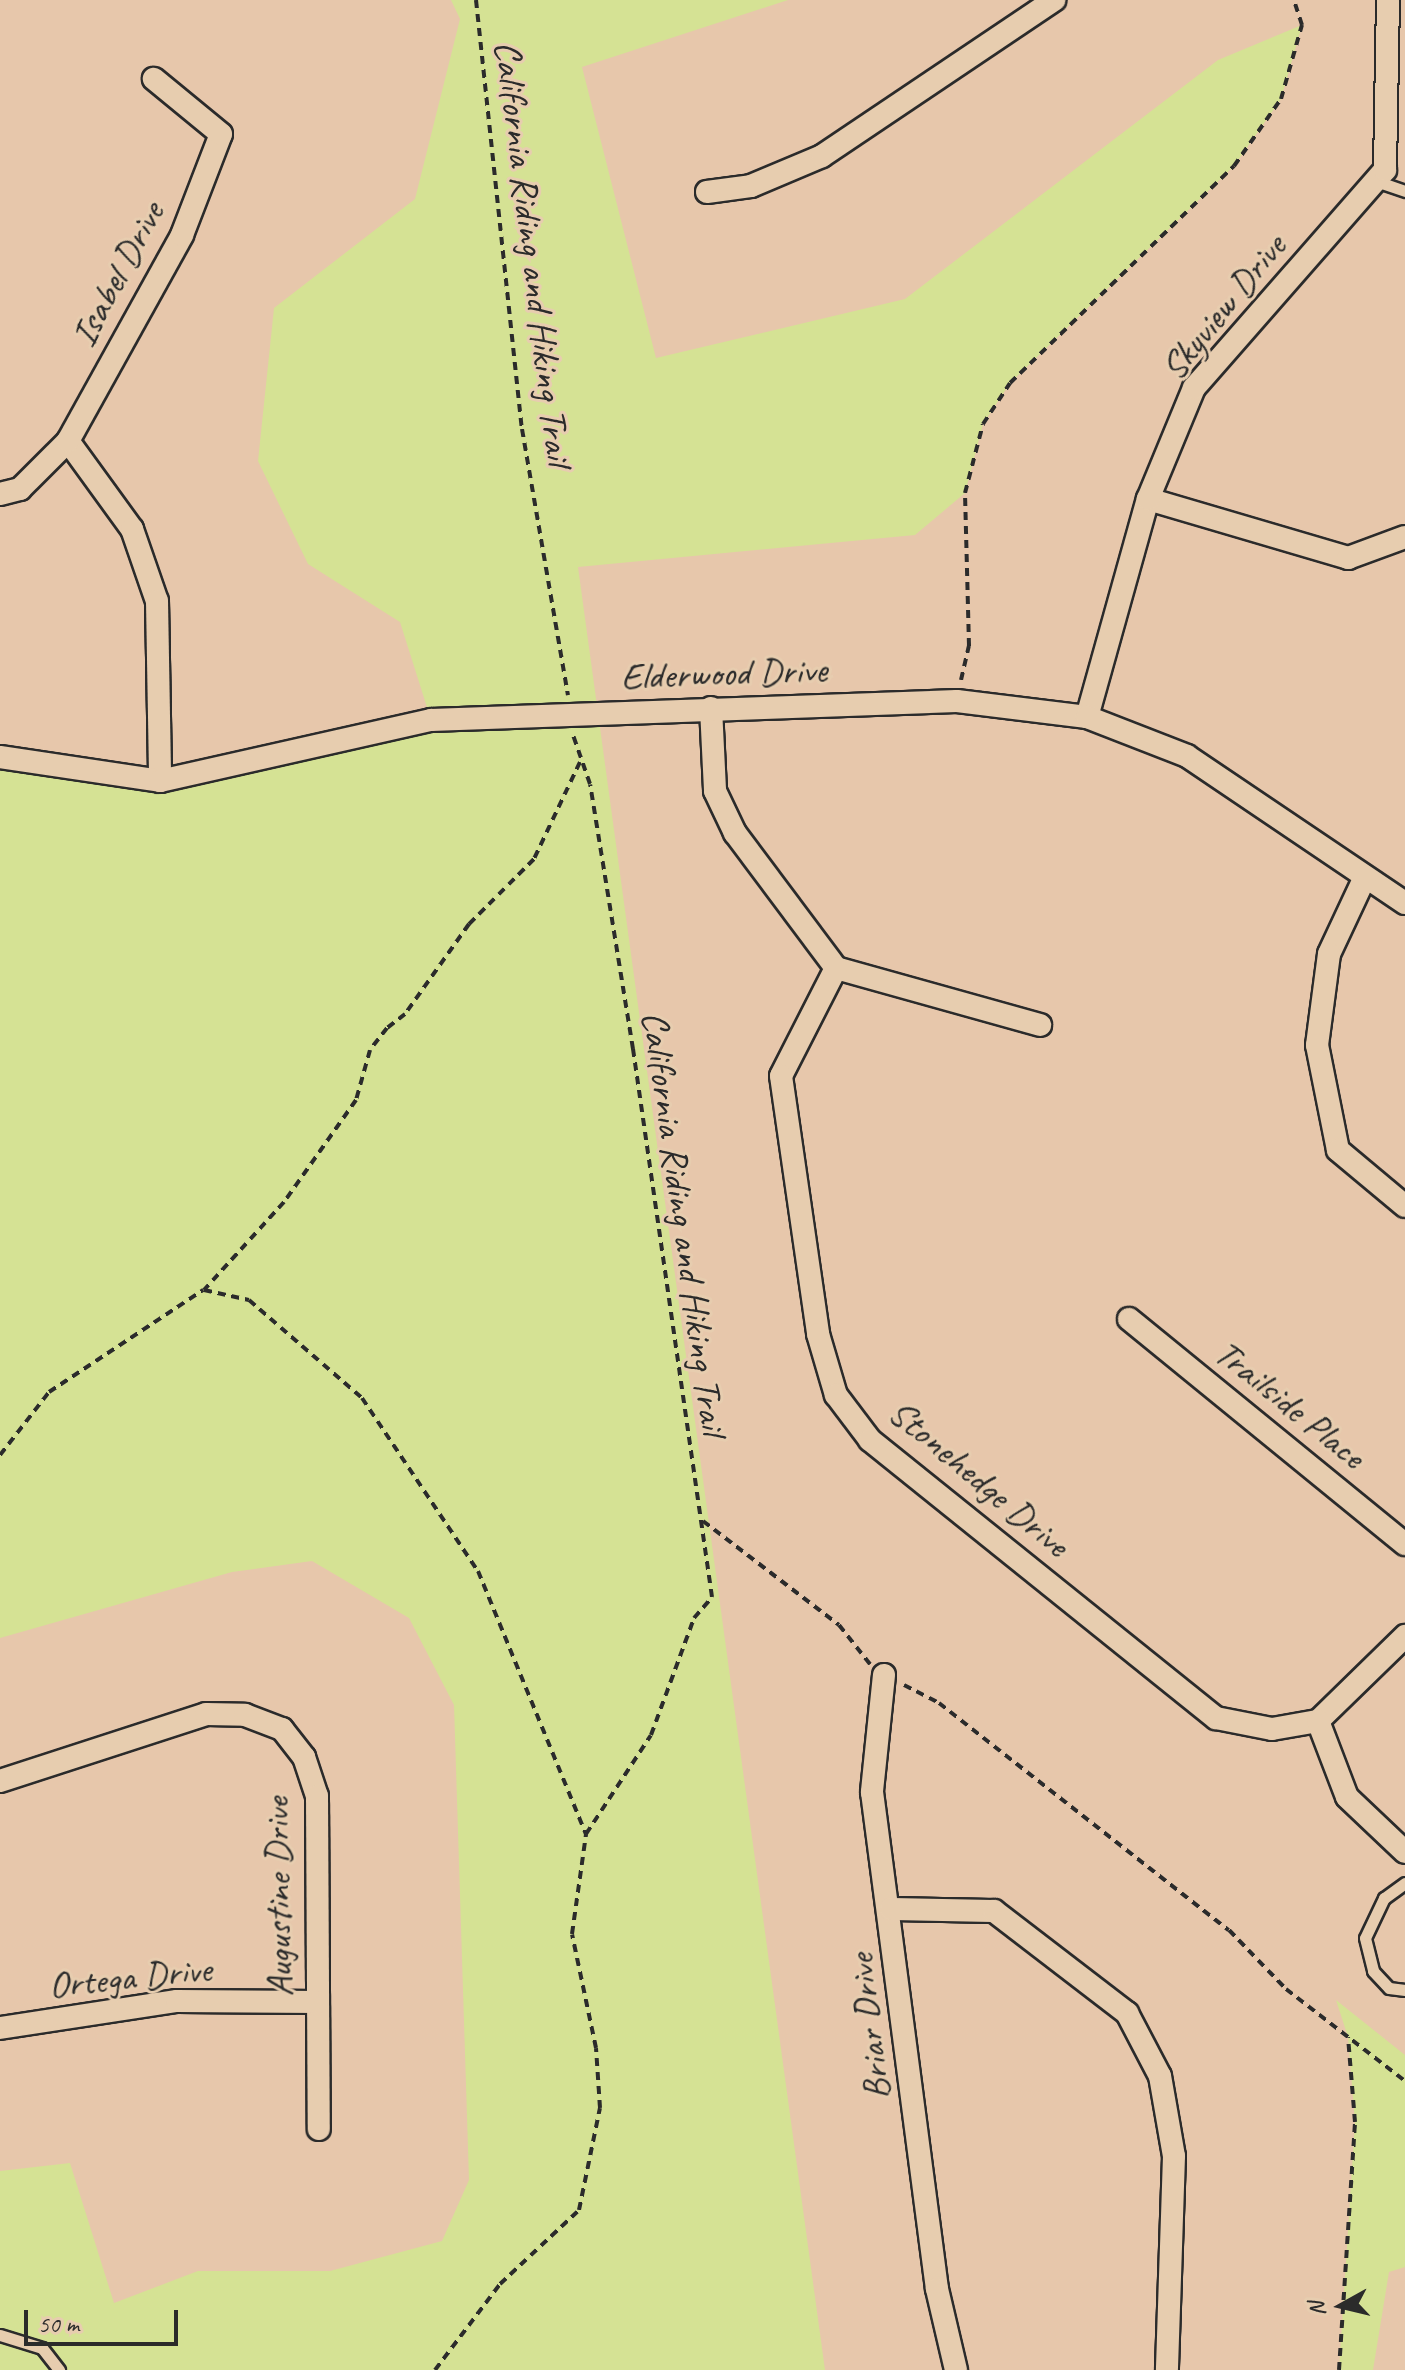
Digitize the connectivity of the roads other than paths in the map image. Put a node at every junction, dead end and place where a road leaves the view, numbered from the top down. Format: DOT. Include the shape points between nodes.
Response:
graph roads {
  1 [pos="1054,0"];
  2 [pos="1388,0"];
  3 [pos="154,79"];
  4 [pos="1376,181"];
  5 [pos="1405,191"];
  6 [pos="707,192"];
  7 [pos="68,441"];
  8 [pos="0,494"];
  9 [pos="1148,499"];
  10 [pos="1405,537"];
  11 [pos="711,708"];
  12 [pos="1087,717"];
  13 [pos="0,757"];
  14 [pos="160,781"];
  15 [pos="1365,877"];
  16 [pos="1405,903"];
  17 [pos="836,968"];
  18 [pos="1040,1025"];
  19 [pos="1405,1206"];
  20 [pos="1129,1319"];
  21 [pos="1405,1544"];
  22 [pos="1405,1636"];
  23 [pos="884,1675"];
  24 [pos="1318,1721"];
  25 [pos="0,1781"];
  26 [pos="1405,1852"];
  27 [pos="1405,1883"];
  28 [pos="891,1909"];
  29 [pos="1405,1990"];
  30 [pos="317,2002"];
  31 [pos="0,2028"];
  32 [pos="319,2129"];
  33 [pos="0,2335"];
  34 [pos="59,2370"];
  35 [pos="956,2370"];
  36 [pos="1167,2370"];
  1 -- 6 [label="street" via="822,156 751,186"];
  2 -- 4 [label="street, Skyview Drive" via="1385,170"];
  3 -- 7 [label="street, Isabel Drive" via="221,134 182,235"];
  4 -- 5 [label="lane"];
  4 -- 9 [label="street, Skyview Drive" via="1194,388"];
  7 -- 8 [label="street, Isabel Drive" via="20,489"];
  7 -- 14 [label="street" via="132,529 157,601"];
  9 -- 10 [label="street" via="1348,558"];
  9 -- 12 [label="street, Skyview Drive"];
  11 -- 12 [label="street, Elderwood Drive" via="957,701"];
  11 -- 14 [label="street, Elderwood Drive" via="431,720"];
  11 -- 17 [label="street" via="715,791 728,819"];
  12 -- 15 [label="street, Elderwood Drive" via="1187,756"];
  13 -- 14 [label="street, Elderwood Drive"];
  15 -- 16 [label="street, Elderwood Drive"];
  15 -- 19 [label="street" via="1329,954 1317,1045 1338,1150"];
  17 -- 18 [label="street"];
  17 -- 24 [label="street, Stonehedge Drive" via="781,1076 818,1334 836,1395 870,1440 1216,1718 1272,1729"];
  20 -- 21 [label="street, Trailside Place"];
  22 -- 24 [label="street"];
  23 -- 28 [label="street, Briar Drive" via="872,1792"];
  24 -- 26 [label="street" via="1347,1797"];
  25 -- 30 [label="street, Augustine Drive" via="206,1714 245,1715 282,1729 304,1757 317,1796"];
  27 -- 29 [label="lane" via="1384,1898 1365,1938 1373,1971 1389,1988"];
  28 -- 35 [label="street, Briar Drive" via="937,2289"];
  28 -- 36 [label="street" via="994,1911 1127,2013 1160,2076 1174,2156"];
  30 -- 31 [label="street, Ortega Drive" via="177,2001"];
  30 -- 32 [label="street, Augustine Drive"];
  33 -- 34 [label="lane" via="42,2348"];
}
